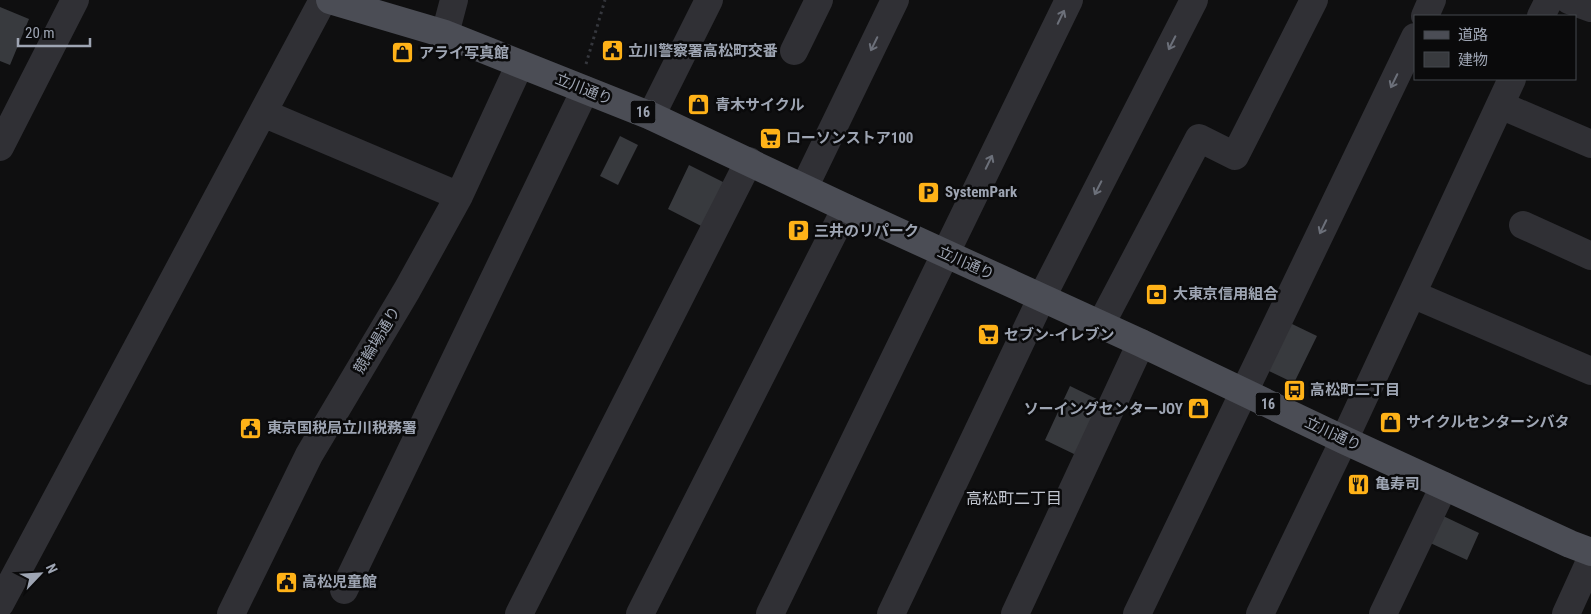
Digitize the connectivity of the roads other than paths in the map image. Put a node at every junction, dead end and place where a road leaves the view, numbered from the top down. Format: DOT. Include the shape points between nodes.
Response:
graph roads {
  1 [pos="76,0"];
  2 [pos="322,0"];
  3 [pos="330,0"];
  4 [pos="454,0"];
  5 [pos="709,0"];
  6 [pos="819,0"];
  7 [pos="896,0"];
  8 [pos="1070,0"];
  9 [pos="1194,0"];
  10 [pos="1314,0"];
  11 [pos="1432,0"];
  12 [pos="1549,0"];
  13 [pos="1569,0"];
  14 [pos="1591,8"];
  15 [pos="1425,15"];
  16 [pos="1542,15"];
  17 [pos="445,34"];
  18 [pos="1414,39"];
  19 [pos="794,51"];
  20 [pos="520,64"];
  21 [pos="585,77"];
  22 [pos="1512,80"];
  23 [pos="1500,105"];
  24 [pos="263,113"];
  25 [pos="651,116"];
  26 [pos="1591,144"];
  27 [pos="0,147"];
  28 [pos="749,161"];
  29 [pos="804,188"];
  30 [pos="459,196"];
  31 [pos="846,208"];
  32 [pos="1523,225"];
  33 [pos="945,253"];
  34 [pos="1591,256"];
  35 [pos="1412,294"];
  36 [pos="1042,297"];
  37 [pos="1101,324"];
  38 [pos="1142,342"];
  39 [pos="1591,371"];
  40 [pos="1243,392"];
  41 [pos="1344,440"];
  42 [pos="1444,486"];
  43 [pos="1591,552"];
  44 [pos="1591,559"];
  45 [pos="344,590"];
  46 [pos="0,604"];
  47 [pos="231,614"];
  48 [pos="519,614"];
  49 [pos="640,614"];
  50 [pos="770,614"];
  51 [pos="891,614"];
  52 [pos="1015,614"];
  53 [pos="1138,614"];
  54 [pos="1260,614"];
  55 [pos="1382,614"];
  56 [pos="1566,614"];
  1 -- 27 [label="street"];
  2 -- 24 [label="street"];
  3 -- 17 [label="main road, 立川通り / 16"];
  4 -- 17 [label="street"];
  5 -- 25 [label="street"];
  6 -- 19 [label="street"];
  7 -- 29 [label="street, one-way"];
  33 -- 8 [label="street, one-way"];
  9 -- 36 [label="street, one-way"];
  10 -- 37 [label="street" via="1235,156 1199,138"];
  11 -- 15 [label="street"];
  12 -- 16 [label="street"];
  13 -- 14 [label="street"];
  17 -- 20 [label="main road, 立川通り / 16"];
  18 -- 40 [label="street, one-way"];
  20 -- 21 [label="main road, 立川通り / 16"];
  20 -- 30 [label="street, 競輪場通り"];
  21 -- 25 [label="main road, 立川通り / 16"];
  21 -- 45 [label="street"];
  22 -- 23 [label="street"];
  23 -- 26 [label="street"];
  23 -- 35 [label="street"];
  24 -- 30 [label="street"];
  24 -- 46 [label="street"];
  25 -- 28 [label="main road, 立川通り / 16"];
  28 -- 29 [label="main road, 立川通り / 16"];
  28 -- 48 [label="street"];
  29 -- 31 [label="main road, 立川通り / 16"];
  30 -- 47 [label="street, 競輪場通り" via="308,455"];
  31 -- 33 [label="main road, 立川通り / 16"];
  31 -- 49 [label="street"];
  32 -- 34 [label="street"];
  33 -- 36 [label="main road, 立川通り / 16"];
  33 -- 50 [label="street"];
  35 -- 39 [label="street"];
  35 -- 41 [label="street"];
  36 -- 37 [label="main road, 立川通り / 16"];
  36 -- 51 [label="street"];
  37 -- 38 [label="main road, 立川通り / 16"];
  38 -- 40 [label="main road, 立川通り / 16"];
  38 -- 52 [label="street"];
  40 -- 41 [label="main road, 立川通り / 16"];
  40 -- 53 [label="street"];
  41 -- 42 [label="main road, 立川通り / 16"];
  41 -- 54 [label="street"];
  42 -- 43 [label="main road, 立川通り / 16"];
  42 -- 55 [label="street"];
  44 -- 56 [label="street"];
}
